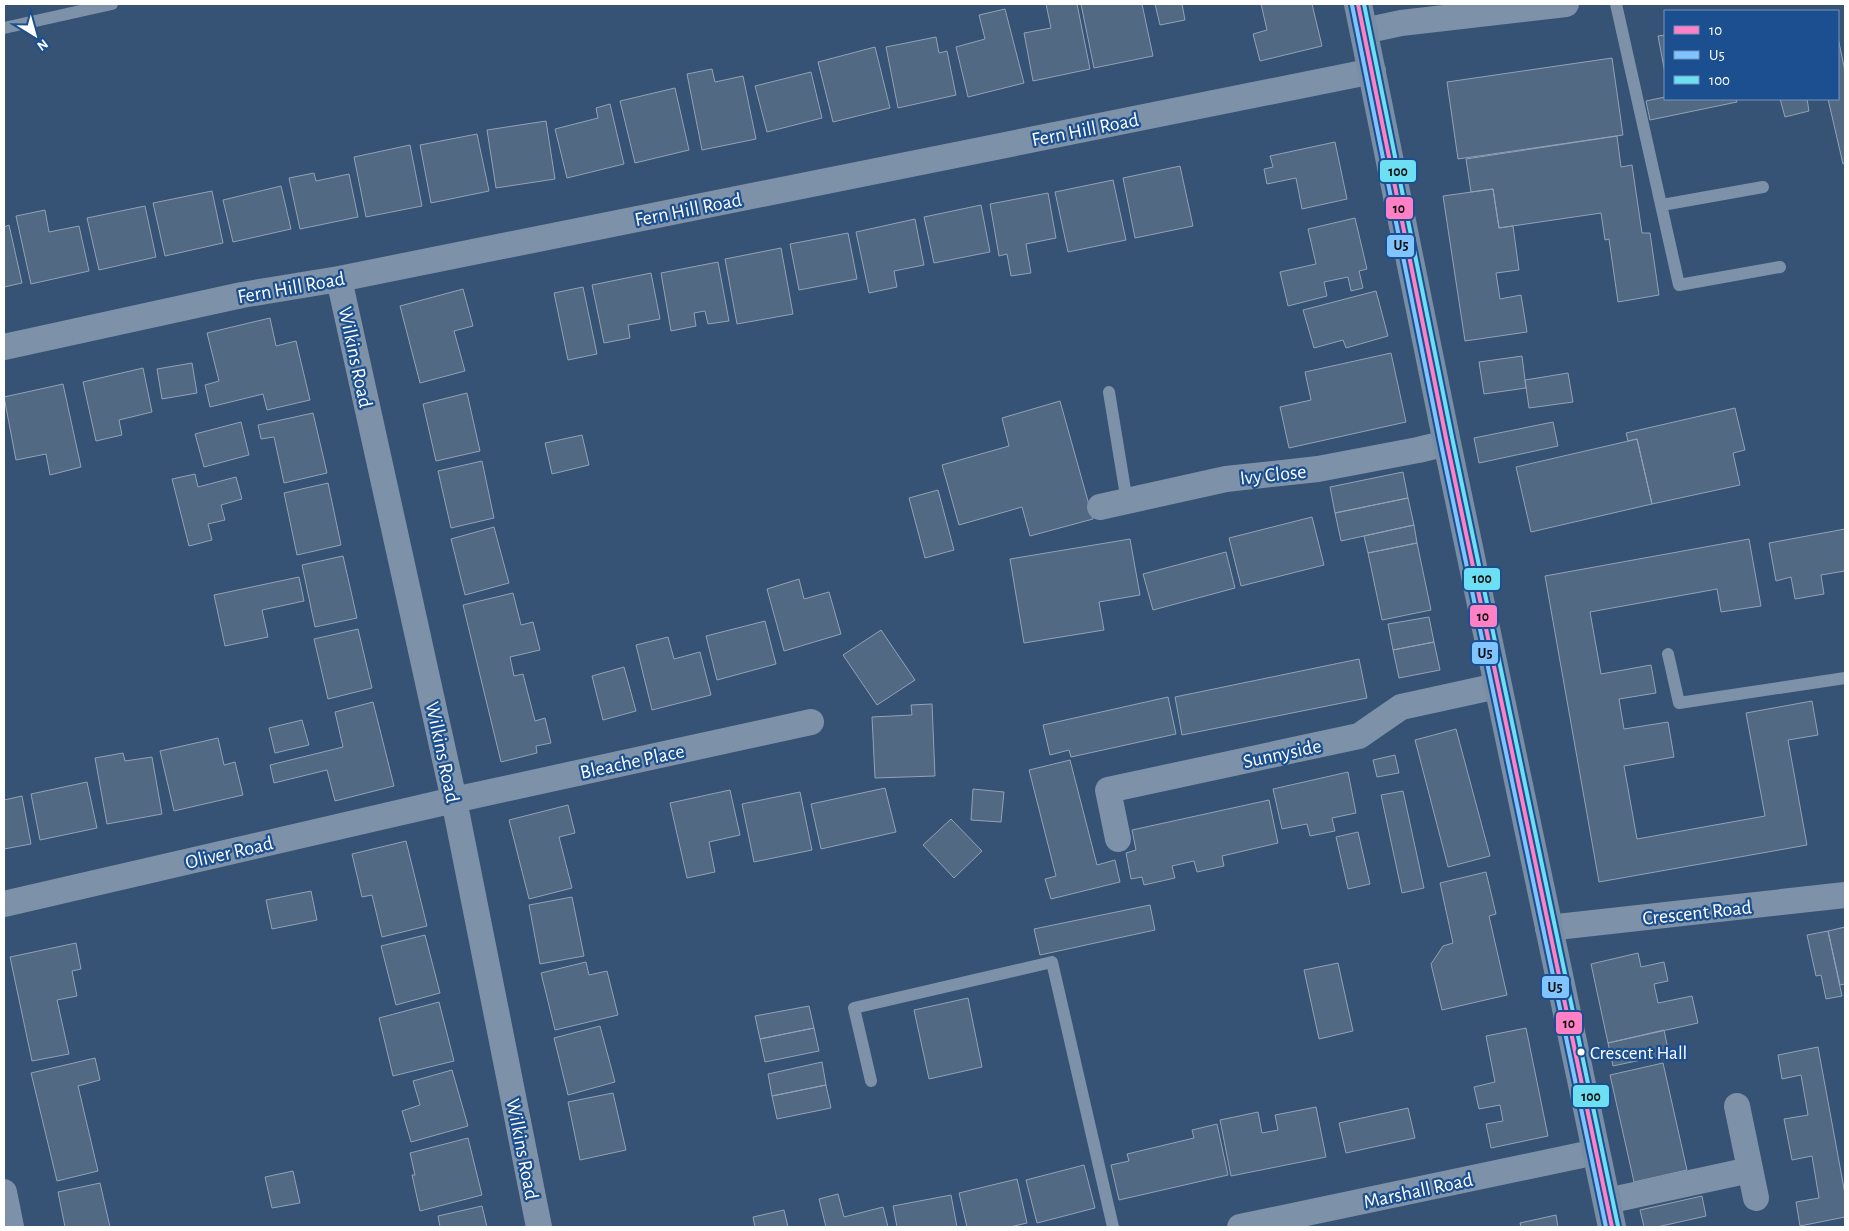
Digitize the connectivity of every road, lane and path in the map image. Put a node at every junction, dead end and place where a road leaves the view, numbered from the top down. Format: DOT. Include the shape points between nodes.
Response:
graph roads {
  1 [pos="112,4"];
  2 [pos="1358,4"];
  3 [pos="1566,4"];
  4 [pos="1616,4"];
  5 [pos="4,28"];
  6 [pos="1364,31"];
  7 [pos="1373,71"];
  8 [pos="1763,187"];
  9 [pos="1662,205"];
  10 [pos="1780,266"];
  11 [pos="339,279"];
  12 [pos="4,347"];
  13 [pos="1109,392"];
  14 [pos="1447,443"];
  15 [pos="1126,502"];
  16 [pos="1100,507"];
  17 [pos="1668,654"];
  18 [pos="1845,678"];
  19 [pos="1497,686"];
  20 [pos="811,722"];
  21 [pos="454,800"];
  22 [pos="1118,839"];
  23 [pos="1845,895"];
  24 [pos="4,904"];
  25 [pos="1548,928"];
  26 [pos="871,1081"];
  27 [pos="1737,1106"];
  28 [pos="1596,1152"];
  29 [pos="1750,1170"];
  30 [pos="4,1192"];
  31 [pos="1756,1198"];
  32 [pos="1609,1214"];
  33 [pos="11,1227"];
  34 [pos="538,1227"];
  35 [pos="1113,1227"];
  36 [pos="1240,1227"];
  1 -- 5 [label="lane"];
  2 -- 6 [label="main road"];
  3 -- 6 [label="street" via="1401,23"];
  4 -- 9 [label="lane"];
  6 -- 7 [label="main road"];
  7 -- 11 [label="street, Fern Hill Road"];
  7 -- 14 [label="main road"];
  8 -- 9 [label="lane"];
  9 -- 10 [label="lane" via="1679,285"];
  11 -- 12 [label="street, Fern Hill Road" via="242,295"];
  11 -- 21 [label="street, Wilkins Road"];
  13 -- 15 [label="lane"];
  14 -- 15 [label="street, Ivy Close" via="1318,469 1226,479"];
  14 -- 19 [label="main road"];
  15 -- 16 [label="street, Ivy Close"];
  17 -- 18 [label="lane" via="1679,703"];
  19 -- 22 [label="street, Sunnyside" via="1400,707 1358,736 1108,790"];
  19 -- 25 [label="main road"];
  20 -- 21 [label="street, Bleache Place"];
  21 -- 24 [label="street, Oliver Road"];
  21 -- 34 [label="street, Wilkins Road"];
  23 -- 25 [label="street, Crescent Road"];
  25 -- 28 [label="main road"];
  26 -- 35 [label="lane" via="854,1008 1052,962"];
  27 -- 29 [label="street"];
  28 -- 32 [label="main road"];
  28 -- 36 [label="street, Marshall Road"];
  29 -- 31 [label="street"];
  29 -- 32 [label="street"];
  30 -- 33 [label="street"];
}
